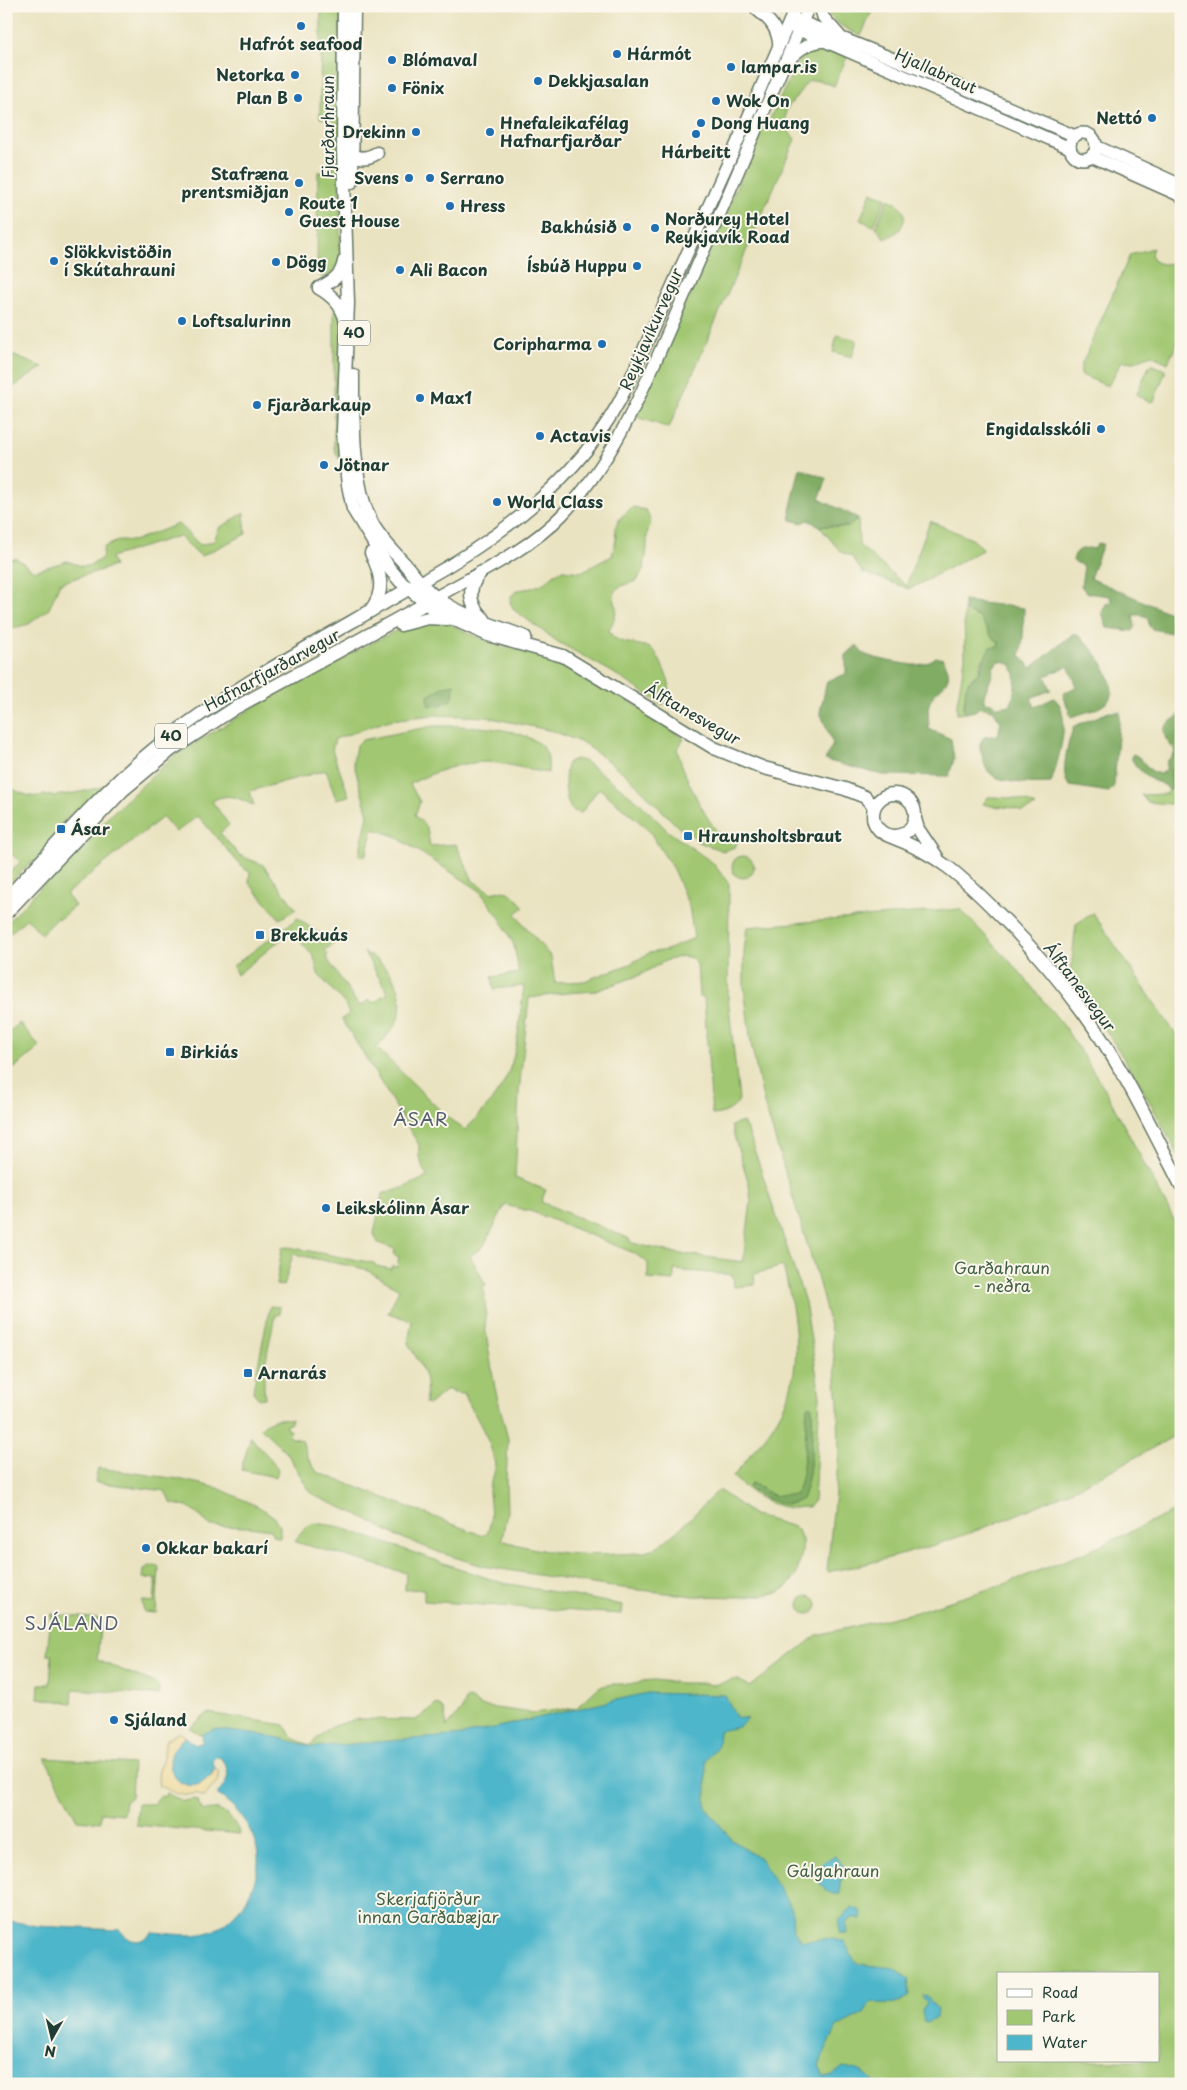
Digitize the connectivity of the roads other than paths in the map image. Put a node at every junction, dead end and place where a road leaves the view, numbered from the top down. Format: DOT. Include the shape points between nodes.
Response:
graph roads {
  1 [pos="344,6"];
  2 [pos="354,6"];
  3 [pos="796,6"];
  4 [pos="809,6"];
  5 [pos="820,6"];
  6 [pos="757,10"];
  7 [pos="795,24"];
  8 [pos="840,36"];
  9 [pos="826,41"];
  10 [pos="779,46"];
  11 [pos="784,65"];
  12 [pos="343,130"];
  13 [pos="1075,136"];
  14 [pos="1070,148"];
  15 [pos="1094,152"];
  16 [pos="377,153"];
  17 [pos="353,155"];
  18 [pos="1181,185"];
  19 [pos="1181,196"];
  20 [pos="346,244"];
  21 [pos="346,329"];
  22 [pos="354,509"];
  23 [pos="480,573"];
  24 [pos="414,584"];
  25 [pos="432,600"];
  26 [pos="369,613"];
  27 [pos="460,623"];
  28 [pos="488,623"];
  29 [pos="563,656"];
  30 [pos="312,665"];
  31 [pos="816,781"];
  32 [pos="889,794"];
  33 [pos="874,807"];
  34 [pos="915,819"];
  35 [pos="888,836"];
  36 [pos="938,859"];
  37 [pos="6,899"];
  38 [pos="6,913"];
  39 [pos="1181,1185"];
  1 -- 12 [label="main road, Fjarðarhraun / 40"];
  2 -- 17 [label="main road, Fjarðarhraun / 40"];
  3 -- 7 [label="main road, Reykjavíkurvegur"];
  4 -- 7 [label="main road, Reykjavíkurvegur"];
  5 -- 8 [label="main road" via="823,17"];
  6 -- 10 [label="main road" via="773,23"];
  7 -- 8 [label="main road, Hjallabraut"];
  7 -- 9 [label="main road, Hjallabraut"];
  7 -- 10 [label="main road, Reykjavíkurvegur"];
  7 -- 11 [label="main road, Reykjavíkurvegur"];
  8 -- 13 [label="main road, Hjallabraut"];
  9 -- 11 [label="main road" via="801,48"];
  9 -- 14 [label="main road, Hjallabraut"];
  10 -- 24 [label="main road, Reykjavíkurvegur" via="618,408 578,461 523,512 468,553"];
  11 -- 23 [label="main road, Reykjavíkurvegur" via="642,390 605,460 561,516 526,545"];
  12 -- 17 [label="main road"];
  12 -- 20 [label="main road, Fjarðarhraun / 40"];
  13 -- 14 [label="main road"];
  13 -- 15 [label="main road" via="1091,135 1095,140"];
  14 -- 15 [label="main road" via="1077,157 1084,159"];
  15 -- 18 [label="main road"];
  15 -- 19 [label="main road"];
  16 -- 17 [label="main road" via="368,157"];
  17 -- 24 [label="main road, Fjarðarhraun / 40" via="354,416 360,485 373,526"];
  20 -- 21 [label="main road, Fjarðarhraun / 40"];
  20 -- 21 [label="main road" via="341,271 329,284 318,288 342,308"];
  21 -- 22 [label="main road, Fjarðarhraun / 40" via="344,432 348,484"];
  22 -- 24 [label="main road, Fjarðarhraun / 40" via="389,568"];
  22 -- 26 [label="main road" via="358,526 380,575 378,596"];
  23 -- 25 [label="main road, Reykjavíkurvegur"];
  23 -- 28 [label="main road" via="472,586 471,602"];
  24 -- 25 [label="main road, Fjarðarhraun / 40"];
  24 -- 26 [label="main road, Hafnarfjarðarvegur / 40"];
  24 -- 30 [label="main road" via="410,603"];
  25 -- 27 [label="main road, Álftanesvegur"];
  25 -- 28 [label="main road, Álftanesvegur"];
  25 -- 30 [label="main road, Hafnarfjarðarvegur / 40"];
  26 -- 37 [label="main road, Hafnarfjarðarvegur / 40" via="224,699 163,741 96,801"];
  27 -- 29 [label="main road, Álftanesvegur" via="488,635"];
  27 -- 30 [label="main road" via="433,617 415,620"];
  28 -- 29 [label="main road, Álftanesvegur" via="556,649"];
  29 -- 31 [label="main road, Álftanesvegur" via="714,748 764,768"];
  30 -- 38 [label="main road, Hafnarfjarðarvegur / 40" via="235,708 171,750 122,791"];
  31 -- 32 [label="main road, Álftanesvegur"];
  31 -- 33 [label="main road, Álftanesvegur" via="865,797"];
  32 -- 33 [label="main road" via="877,801"];
  32 -- 34 [label="main road, Álftanesvegur" via="896,793 909,799 915,809"];
  33 -- 35 [label="main road" via="874,823"];
  34 -- 35 [label="main road" via="908,831"];
  34 -- 36 [label="main road, Álftanesvegur" via="923,838"];
  35 -- 36 [label="main road, Álftanesvegur"];
  36 -- 39 [label="main road, Álftanesvegur" via="966,881 1020,936 1084,1013 1116,1063"];
}
